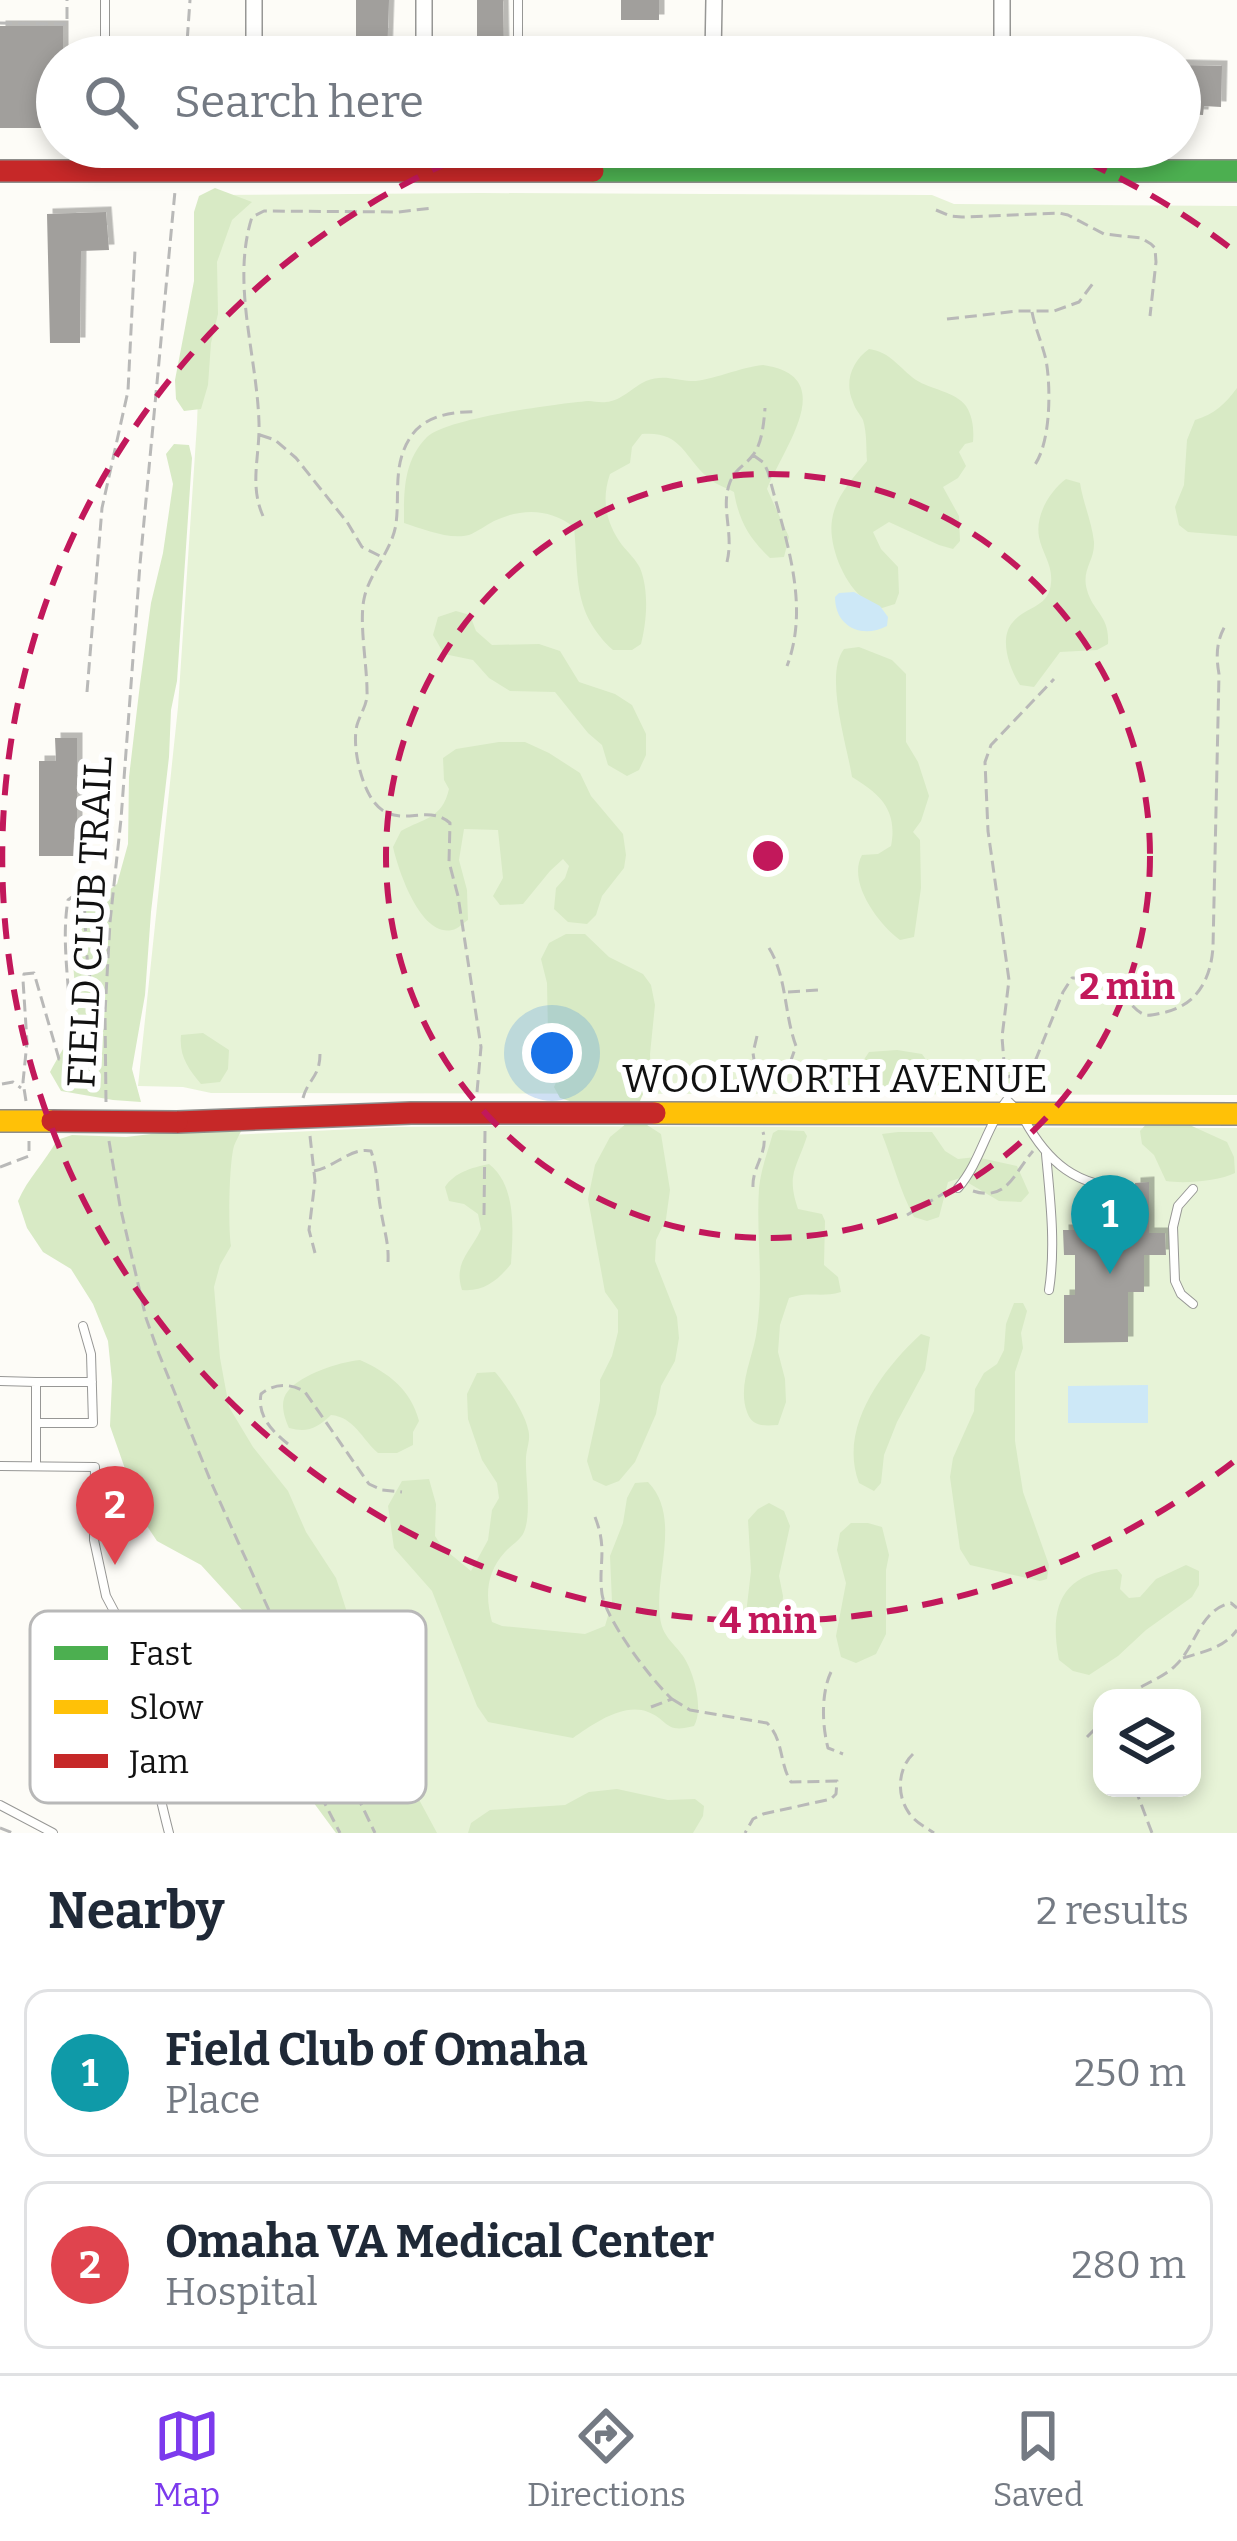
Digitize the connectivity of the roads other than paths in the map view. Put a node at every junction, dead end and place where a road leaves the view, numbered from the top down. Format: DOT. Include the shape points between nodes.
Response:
graph roads {
  1 [pos="104,0"];
  2 [pos="254,0"];
  3 [pos="424,0"];
  4 [pos="518,0"];
  5 [pos="714,0"];
  6 [pos="1002,0"];
  7 [pos="105,36"];
  8 [pos="254,36"];
  9 [pos="424,36"];
  10 [pos="518,36"];
  11 [pos="713,36"];
  12 [pos="1002,36"];
  13 [pos="136,168"];
  14 [pos="287,168"];
  15 [pos="641,168"];
  16 [pos="0,170"];
  17 [pos="257,170"];
  18 [pos="136,171"];
  19 [pos="713,171"];
  20 [pos="1002,171"];
  21 [pos="1237,171"];
  22 [pos="1008,1110"];
  23 [pos="1237,1114"];
  24 [pos="0,1120"];
  25 [pos="1046,1154"];
  26 [pos="958,1188"];
  27 [pos="1128,1189"];
  28 [pos="1193,1189"];
  29 [pos="1048,1289"];
  30 [pos="1192,1304"];
  31 [pos="83,1326"];
  32 [pos="0,1381"];
  33 [pos="36,1382"];
  34 [pos="92,1382"];
  35 [pos="36,1423"];
  36 [pos="0,1466"];
  37 [pos="36,1466"];
  38 [pos="114,1611"];
  39 [pos="162,1803"];
  40 [pos="0,1805"];
  41 [pos="52,1833"];
  42 [pos="170,1833"];
  1 -- 7 [label="lane"];
  2 -- 8 [label="street"];
  3 -- 9 [label="street"];
  4 -- 10 [label="lane"];
  5 -- 11 [label="street"];
  6 -- 12 [label="street"];
  13 -- 18 [label="lane"];
  14 -- 17 [label="street"];
  15 -- 19 [label="street"];
  16 -- 18 [label="street"];
  17 -- 18 [label="street"];
  19 -- 20 [label="street"];
  20 -- 21 [label="street"];
  22 -- 23 [label="street, WOOLWORTH AVENUE"];
  22 -- 24 [label="street, WOOLWORTH AVENUE, bridge" via="304,1107 177,1122"];
  22 -- 25 [label="lane"];
  22 -- 26 [label="lane"];
  25 -- 27 [label="lane" via="1082,1179"];
  25 -- 29 [label="lane"];
  28 -- 30 [label="lane" via="1173,1227 1174,1281"];
  31 -- 34 [label="lane"];
  32 -- 33 [label="lane"];
  33 -- 34 [label="lane"];
  33 -- 35 [label="lane"];
  34 -- 35 [label="lane" via="94,1424"];
  35 -- 37 [label="lane"];
  36 -- 37 [label="lane"];
  37 -- 38 [label="lane" via="95,1467 94,1540"];
  39 -- 42 [label="lane"];
  40 -- 41 [label="lane"];
}
